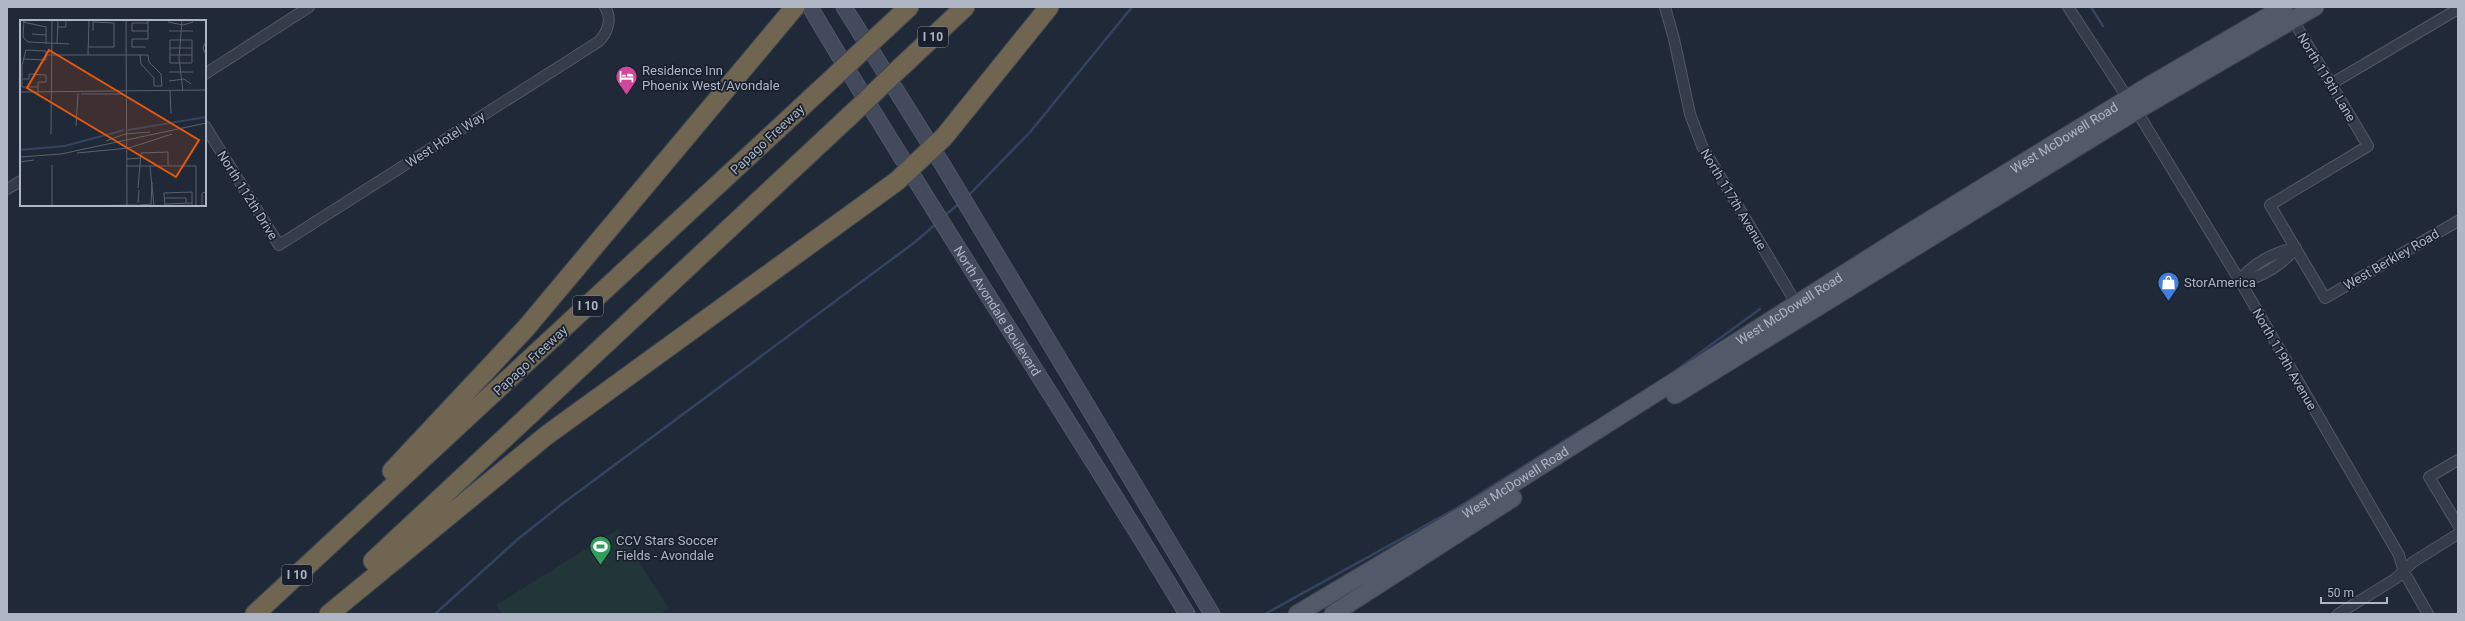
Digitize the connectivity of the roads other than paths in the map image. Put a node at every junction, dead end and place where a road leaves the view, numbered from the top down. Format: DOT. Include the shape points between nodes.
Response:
graph roads {
  1 [pos="309,7"];
  2 [pos="605,7"];
  3 [pos="795,7"];
  4 [pos="810,7"];
  5 [pos="844,7"];
  6 [pos="909,7"];
  7 [pos="965,7"];
  8 [pos="1048,7"];
  9 [pos="1664,7"];
  10 [pos="2068,7"];
  11 [pos="2315,7"];
  12 [pos="2458,9"];
  13 [pos="2288,11"];
  14 [pos="206,73"];
  15 [pos="2331,84"];
  16 [pos="2132,105"];
  17 [pos="206,128"];
  18 [pos="932,149"];
  19 [pos="909,169"];
  20 [pos="20,182"];
  21 [pos="7,189"];
  22 [pos="2458,221"];
  23 [pos="279,245"];
  24 [pos="2296,248"];
  25 [pos="2240,281"];
  26 [pos="1800,308"];
  27 [pos="1104,437"];
  28 [pos="1084,448"];
  29 [pos="2458,460"];
  30 [pos="2458,526"];
  31 [pos="2458,534"];
  32 [pos="339,535"];
  33 [pos="2404,572"];
  34 [pos="255,614"];
  35 [pos="316,614"];
  36 [pos="329,614"];
  37 [pos="1187,614"];
  38 [pos="1212,614"];
  39 [pos="1297,614"];
  40 [pos="1333,614"];
  41 [pos="2338,614"];
  42 [pos="2428,614"];
  1 -- 14 [label="street"];
  2 -- 23 [label="street, West Hotel Way" via="608,17 605,37"];
  3 -- 32 [label="highway" via="526,328 435,428 371,492"];
  4 -- 19 [label="main road, North Avondale Boulevard"];
  5 -- 18 [label="main road, North Avondale Boulevard"];
  6 -- 32 [label="highway, Papago Freeway / I 10, bridge" via="464,422"];
  7 -- 35 [label="highway, I 10, bridge"];
  8 -- 18 [label="highway"];
  9 -- 26 [label="street, North 117th Avenue" via="1674,39 1690,114 1702,146"];
  10 -- 16 [label="street, North 119th Avenue"];
  11 -- 13 [label="main road, West McDowell Road"];
  12 -- 15 [label="street"];
  13 -- 15 [label="street, North 119th Lane"];
  13 -- 16 [label="main road, West McDowell Road"];
  15 -- 24 [label="street, North 119th Lane" via="2368,146 2270,205"];
  16 -- 25 [label="street, North 119th Avenue"];
  16 -- 26 [label="main road, West McDowell Road"];
  17 -- 23 [label="street, North 112th Drive"];
  18 -- 19 [label="highway"];
  18 -- 27 [label="main road, North Avondale Boulevard"];
  19 -- 28 [label="main road, North Avondale Boulevard"];
  19 -- 36 [label="highway" via="897,181 553,430"];
  20 -- 21 [label="street"];
  22 -- 24 [label="street, West Berkley Road" via="2325,298"];
  24 -- 25 [label="street" via="2287,259 2251,280"];
  25 -- 33 [label="street, North 119th Avenue" via="2399,555"];
  26 -- 39 [label="main road, West McDowell Road"];
  26 -- 40 [label="main road, West McDowell Road" via="1744,350"];
  27 -- 28 [label="main road"];
  27 -- 38 [label="main road, North Avondale Boulevard"];
  28 -- 37 [label="main road, North Avondale Boulevard"];
  29 -- 30 [label="street" via="2428,477"];
  31 -- 33 [label="street" via="2413,562"];
  32 -- 34 [label="highway, Papago Freeway / I 10"];
  33 -- 41 [label="street"];
  33 -- 42 [label="street, North 119th Avenue"];
}
